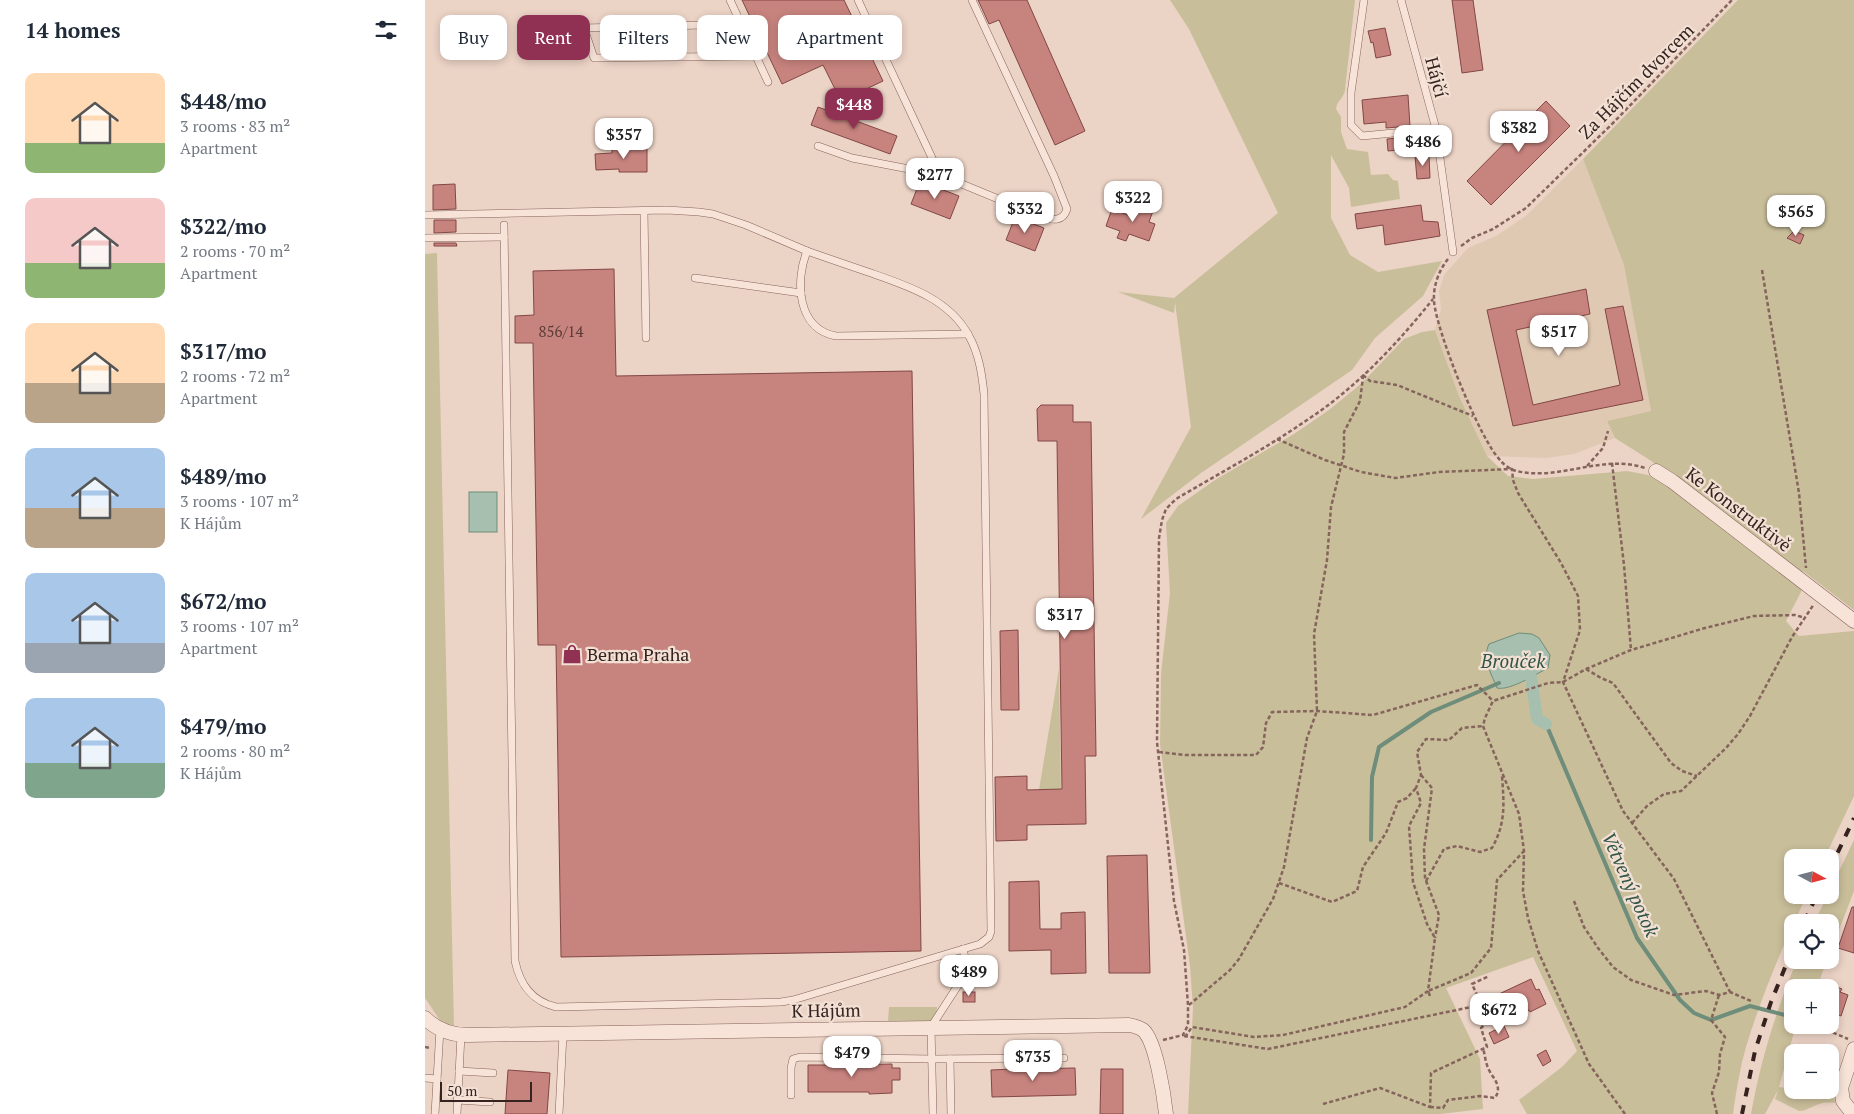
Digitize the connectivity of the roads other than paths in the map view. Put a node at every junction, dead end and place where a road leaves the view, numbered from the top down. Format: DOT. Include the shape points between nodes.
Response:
graph roads {
  1 [pos="730,0"];
  2 [pos="858,0"];
  3 [pos="972,0"];
  4 [pos="1364,0"];
  5 [pos="1401,0"];
  6 [pos="737,15"];
  7 [pos="697,25"];
  8 [pos="697,57"];
  9 [pos="758,60"];
  10 [pos="768,82"];
  11 [pos="1436,129"];
  12 [pos="819,146"];
  13 [pos="940,175"];
  14 [pos="644,211"];
  15 [pos="425,215"];
  16 [pos="504,225"];
  17 [pos="504,237"];
  18 [pos="425,238"];
  19 [pos="807,250"];
  20 [pos="1453,252"];
  21 [pos="695,278"];
  22 [pos="801,293"];
  23 [pos="968,334"];
  24 [pos="646,338"];
  25 [pos="1656,471"];
  26 [pos="1854,621"];
  27 [pos="963,949"];
  28 [pos="425,1018"];
  29 [pos="931,1028"];
  30 [pos="440,1029"];
  31 [pos="563,1034"];
  32 [pos="461,1035"];
  33 [pos="1854,1049"];
  34 [pos="1064,1058"];
  35 [pos="932,1059"];
  36 [pos="950,1059"];
  37 [pos="459,1071"];
  38 [pos="493,1073"];
  39 [pos="425,1078"];
  40 [pos="437,1079"];
  41 [pos="791,1095"];
  42 [pos="457,1100"];
  43 [pos="490,1102"];
  44 [pos="435,1114"];
  45 [pos="457,1114"];
  46 [pos="559,1114"];
  47 [pos="933,1114"];
  48 [pos="951,1114"];
  49 [pos="1166,1114"];
  50 [pos="1853,1114"];
  1 -- 6 [label="lane"];
  2 -- 13 [label="lane"];
  3 -- 13 [label="lane" via="1067,208 1062,218 1050,219"];
  4 -- 11 [label="lane" via="1351,93 1351,125 1362,136"];
  5 -- 11 [label="lane, Hájčí"];
  7 -- 8 [label="lane" via="584,28 594,58"];
  9 -- 10 [label="lane"];
  11 -- 20 [label="lane, Hájčí"];
  12 -- 13 [label="lane" via="852,158"];
  14 -- 15 [label="lane"];
  14 -- 19 [label="lane" via="713,214"];
  14 -- 24 [label="lane"];
  16 -- 17 [label="lane"];
  17 -- 18 [label="lane"];
  17 -- 27 [label="lane" via="515,961 523,986 538,1000 564,1007 781,1002"];
  19 -- 22 [label="lane" via="801,268"];
  19 -- 23 [label="lane" via="912,288 944,307"];
  21 -- 22 [label="lane"];
  22 -- 23 [label="lane" via="808,317 825,334"];
  23 -- 27 [label="lane" via="976,351 984,394 992,925 985,941"];
  25 -- 26 [label="street, Ke Konstruktivě"];
  27 -- 29 [label="lane" via="966,972"];
  28 -- 30 [label="street, K Hájům"];
  29 -- 31 [label="street, K Hájům"];
  29 -- 35 [label="lane"];
  29 -- 49 [label="street, K Hájům" via="1137,1026 1152,1042"];
  30 -- 32 [label="street, K Hájům"];
  30 -- 40 [label="lane"];
  31 -- 32 [label="street, K Hájům"];
  31 -- 46 [label="lane"];
  32 -- 37 [label="lane"];
  33 -- 50 [label="street" via="1841,1088 1843,1101"];
  34 -- 36 [label="lane"];
  35 -- 36 [label="lane"];
  35 -- 41 [label="lane" via="800,1057 793,1059"];
  35 -- 47 [label="lane"];
  36 -- 48 [label="lane"];
  37 -- 38 [label="lane"];
  37 -- 42 [label="lane"];
  39 -- 40 [label="lane"];
  40 -- 44 [label="lane"];
  42 -- 43 [label="lane"];
  42 -- 45 [label="lane"];
}
